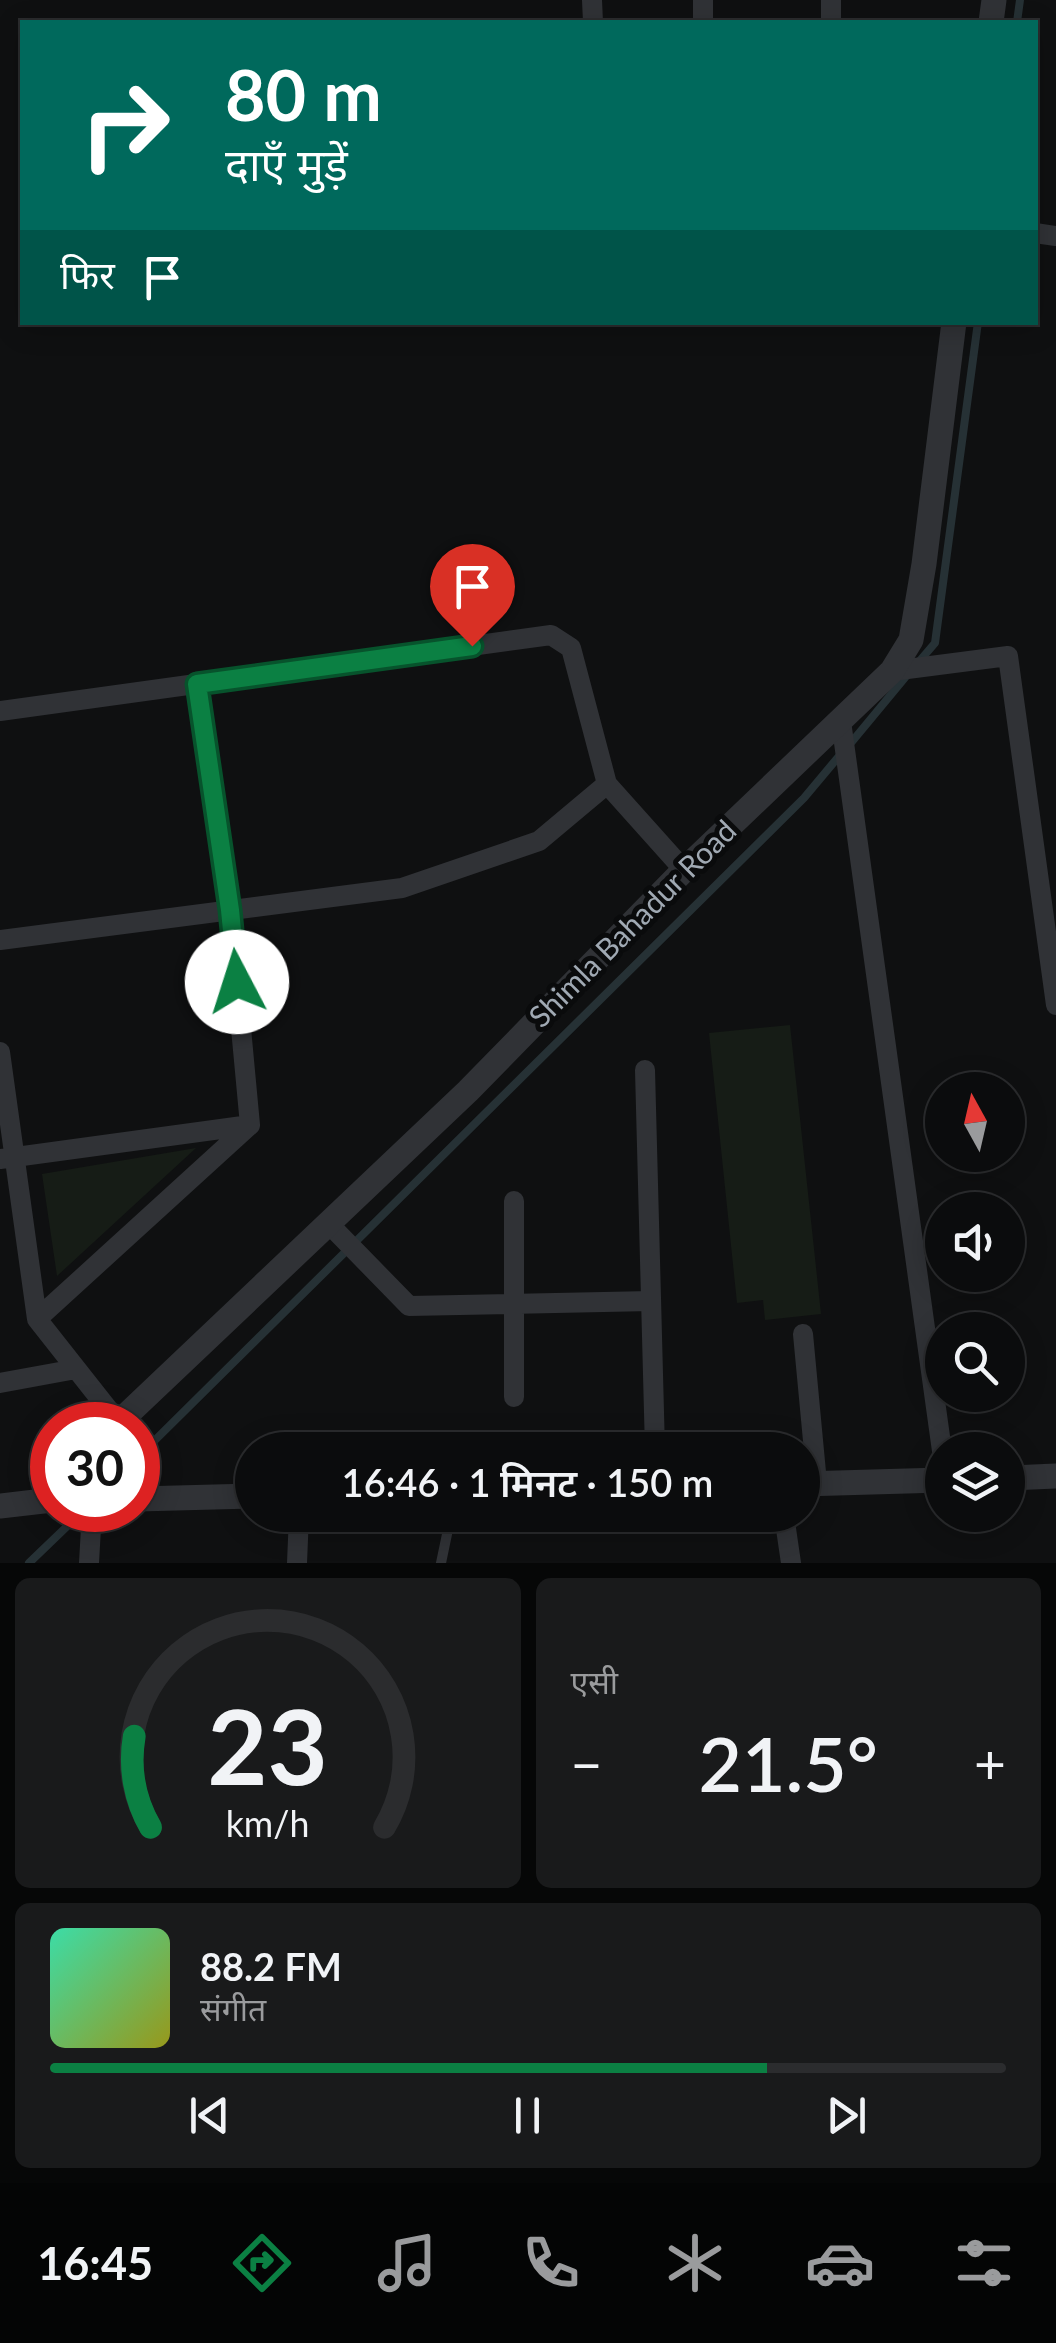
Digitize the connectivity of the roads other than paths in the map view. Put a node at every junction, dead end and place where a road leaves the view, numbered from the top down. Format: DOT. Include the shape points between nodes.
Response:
graph roads {
  1 [pos="954,325"];
  2 [pos="892,671"];
  3 [pos="197,684"];
  4 [pos="0,711"];
  5 [pos="841,721"];
  6 [pos="607,784"];
  7 [pos="684,870"];
  8 [pos="230,910"];
  9 [pos="0,940"];
  10 [pos="1056,1005"];
  11 [pos="0,1052"];
  12 [pos="645,1070"];
  13 [pos="250,1126"];
  14 [pos="6,1158"];
  15 [pos="514,1201"];
  16 [pos="328,1223"];
  17 [pos="651,1302"];
  18 [pos="513,1304"];
  19 [pos="37,1319"];
  20 [pos="803,1334"];
  21 [pos="76,1369"];
  22 [pos="0,1383"];
  23 [pos="514,1397"];
  24 [pos="101,1402"];
  25 [pos="141,1402"];
  26 [pos="654,1432"];
  27 [pos="808,1432"];
  28 [pos="939,1432"];
  29 [pos="1056,1476"];
  30 [pos="1025,1477"];
  31 [pos="925,1481"];
  32 [pos="820,1484"];
  33 [pos="235,1496"];
  34 [pos="160,1498"];
  35 [pos="30,1499"];
  36 [pos="0,1506"];
  37 [pos="91,1532"];
  38 [pos="299,1532"];
  39 [pos="447,1532"];
  40 [pos="786,1532"];
  41 [pos="89,1563"];
  42 [pos="297,1563"];
  43 [pos="441,1563"];
  44 [pos="790,1563"];
  1 -- 2 [label="street, Shimla Bahadur Road" via="911,640"];
  2 -- 5 [label="street, Shimla Bahadur Road"];
  2 -- 10 [label="street" via="1008,656"];
  3 -- 4 [label="street"];
  3 -- 6 [label="street" via="551,636 571,648"];
  3 -- 8 [label="street"];
  5 -- 7 [label="street, Shimla Bahadur Road"];
  5 -- 28 [label="street"];
  6 -- 7 [label="street"];
  6 -- 8 [label="street" via="538,841 402,888"];
  7 -- 16 [label="street, Shimla Bahadur Road"];
  8 -- 9 [label="street"];
  8 -- 13 [label="street"];
  11 -- 14 [label="street"];
  12 -- 17 [label="street"];
  13 -- 14 [label="street"];
  13 -- 19 [label="street"];
  14 -- 19 [label="street"];
  15 -- 18 [label="street"];
  16 -- 18 [label="street" via="409,1306"];
  16 -- 25 [label="street, Shimla Bahadur Road"];
  17 -- 18 [label="street"];
  17 -- 26 [label="street"];
  18 -- 23 [label="street"];
  19 -- 21 [label="street"];
  20 -- 27 [label="street"];
  21 -- 22 [label="street"];
  21 -- 24 [label="street"];
  29 -- 30 [label="street"];
  31 -- 32 [label="street"];
  33 -- 34 [label="street"];
  35 -- 36 [label="street"];
  37 -- 41 [label="street"];
  38 -- 42 [label="street"];
  39 -- 43 [label="lane"];
  40 -- 44 [label="street"];
}
